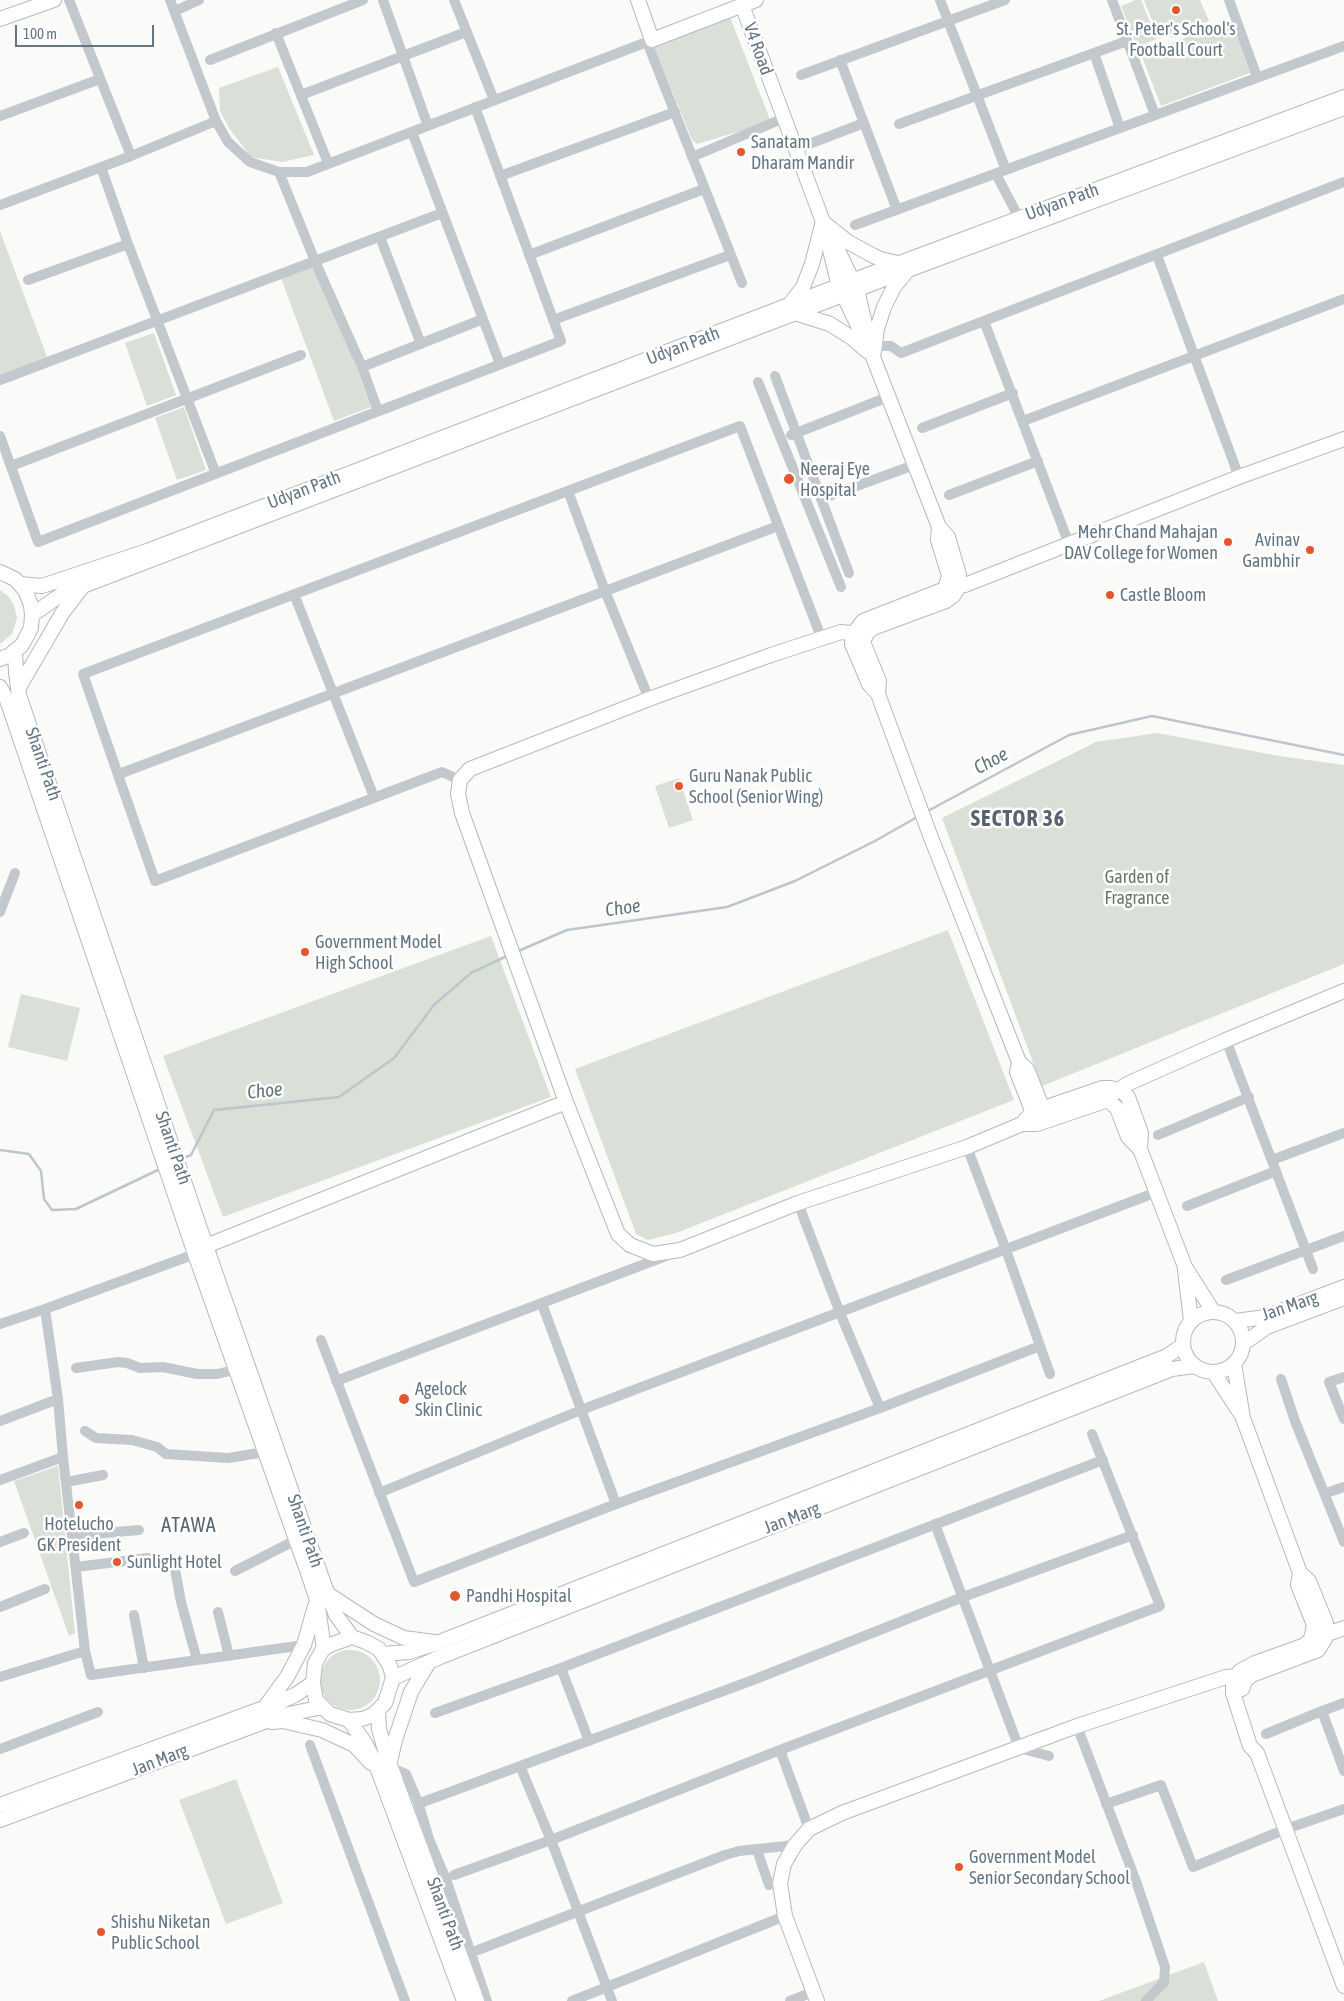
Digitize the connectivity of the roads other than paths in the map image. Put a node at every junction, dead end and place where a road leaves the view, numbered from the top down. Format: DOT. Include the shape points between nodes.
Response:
graph roads {
  1 [pos="54,0"];
  2 [pos="69,0"];
  3 [pos="170,0"];
  4 [pos="199,0"];
  5 [pos="363,0"];
  6 [pos="383,0"];
  7 [pos="454,0"];
  8 [pos="638,0"];
  9 [pos="756,0"];
  10 [pos="940,0"];
  11 [pos="1005,0"];
  12 [pos="1112,0"];
  13 [pos="1231,1"];
  14 [pos="742,5"];
  15 [pos="175,11"];
  16 [pos="0,19"];
  17 [pos="948,21"];
  18 [pos="466,32"];
  19 [pos="276,33"];
  20 [pos="650,41"];
  21 [pos="1127,41"];
  22 [pos="1344,46"];
  23 [pos="1094,53"];
  24 [pos="403,56"];
  25 [pos="210,60"];
  26 [pos="840,60"];
  27 [pos="801,75"];
  28 [pos="1257,77"];
  29 [pos="100,78"];
  30 [pos="301,95"];
  31 [pos="978,96"];
  32 [pos="1344,97"];
  33 [pos="494,100"];
  34 [pos="475,107"];
  35 [pos="1344,108"];
  36 [pos="675,112"];
  37 [pos="1155,115"];
  38 [pos="0,116"];
  39 [pos="784,118"];
  40 [pos="216,121"];
  41 [pos="864,123"];
  42 [pos="900,124"];
  43 [pos="428,126"];
  44 [pos="1120,128"];
  45 [pos="412,132"];
  46 [pos="796,149"];
  47 [pos="131,156"];
  48 [pos="692,157"];
  49 [pos="328,164"];
  50 [pos="101,167"];
  51 [pos="1006,170"];
  52 [pos="279,172"];
  53 [pos="996,174"];
  54 [pos="500,176"];
  55 [pos="1344,182"];
  56 [pos="704,189"];
  57 [pos="0,205"];
  58 [pos="897,210"];
  59 [pos="442,213"];
  60 [pos="1019,218"];
  61 [pos="823,222"];
  62 [pos="854,225"];
  63 [pos="380,237"];
  64 [pos="128,244"];
  65 [pos="1157,254"];
  66 [pos="529,255"];
  67 [pos="730,255"];
  68 [pos="315,262"];
  69 [pos="904,266"];
  70 [pos="28,280"];
  71 [pos="742,283"];
  72 [pos="855,285"];
  73 [pos="841,290"];
  74 [pos="1344,299"];
  75 [pos="793,309"];
  76 [pos="484,319"];
  77 [pos="553,320"];
  78 [pos="157,321"];
  79 [pos="984,321"];
  80 [pos="421,344"];
  81 [pos="874,351"];
  82 [pos="301,355"];
  83 [pos="1195,356"];
  84 [pos="500,364"];
  85 [pos="362,367"];
  86 [pos="775,376"];
  87 [pos="0,380"];
  88 [pos="758,382"];
  89 [pos="1013,393"];
  90 [pos="888,397"];
  91 [pos="188,399"];
  92 [pos="378,411"];
  93 [pos="1024,422"];
  94 [pos="922,428"];
  95 [pos="796,432"];
  96 [pos="0,436"];
  97 [pos="782,439"];
  98 [pos="1344,439"];
  99 [pos="1038,461"];
  100 [pos="914,465"];
  101 [pos="11,466"];
  102 [pos="216,474"];
  103 [pos="1239,477"];
  104 [pos="568,491"];
  105 [pos="949,495"];
  106 [pos="821,499"];
  107 [pos="778,526"];
  108 [pos="1069,544"];
  109 [pos="0,572"];
  110 [pos="849,573"];
  111 [pos="20,584"];
  112 [pos="953,585"];
  113 [pos="83,586"];
  114 [pos="841,586"];
  115 [pos="605,591"];
  116 [pos="294,594"];
  117 [pos="32,615"];
  118 [pos="859,634"];
  119 [pos="821,637"];
  120 [pos="15,651"];
  121 [pos="0,659"];
  122 [pos="0,687"];
  123 [pos="18,689"];
  124 [pos="333,694"];
  125 [pos="649,699"];
  126 [pos="119,774"];
  127 [pos="460,780"];
  128 [pos="374,797"];
  129 [pos="15,873"];
  130 [pos="0,912"];
  131 [pos="1344,991"];
  132 [pos="1226,1040"];
  133 [pos="1117,1089"];
  134 [pos="1248,1097"];
  135 [pos="1107,1101"];
  136 [pos="566,1102"];
  137 [pos="1039,1116"];
  138 [pos="158,1124"];
  139 [pos="1344,1133"];
  140 [pos="1158,1135"];
  141 [pos="967,1146"];
  142 [pos="1140,1149"];
  143 [pos="1272,1160"];
  144 [pos="1276,1171"];
  145 [pos="1157,1192"];
  146 [pos="798,1203"];
  147 [pos="1187,1206"];
  148 [pos="1344,1236"];
  149 [pos="200,1250"];
  150 [pos="680,1250"];
  151 [pos="1006,1250"];
  152 [pos="1306,1250"];
  153 [pos="1185,1267"];
  154 [pos="1313,1269"];
  155 [pos="1226,1280"];
  156 [pos="1344,1287"];
  157 [pos="1344,1298"];
  158 [pos="542,1304"];
  159 [pos="45,1309"];
  160 [pos="840,1312"];
  161 [pos="1213,1312"];
  162 [pos="1191,1321"];
  163 [pos="1236,1321"];
  164 [pos="0,1324"];
  165 [pos="321,1340"];
  166 [pos="1244,1343"];
  167 [pos="1183,1345"];
  168 [pos="1040,1346"];
  169 [pos="1234,1364"];
  170 [pos="1194,1366"];
  171 [pos="76,1368"];
  172 [pos="230,1371"];
  173 [pos="1214,1373"];
  174 [pos="1050,1374"];
  175 [pos="1344,1377"];
  176 [pos="1281,1379"];
  177 [pos="336,1380"];
  178 [pos="58,1399"];
  179 [pos="880,1408"];
  180 [pos="581,1410"];
  181 [pos="1243,1418"];
  182 [pos="1344,1419"];
  183 [pos="0,1421"];
  184 [pos="86,1431"];
  185 [pos="1092,1434"];
  186 [pos="259,1453"];
  187 [pos="63,1457"];
  188 [pos="1103,1460"];
  189 [pos="103,1475"];
  190 [pos="0,1480"];
  191 [pos="66,1482"];
  192 [pos="1344,1487"];
  193 [pos="379,1493"];
  194 [pos="1326,1493"];
  195 [pos="616,1504"];
  196 [pos="935,1524"];
  197 [pos="139,1530"];
  198 [pos="24,1533"];
  199 [pos="1133,1535"];
  200 [pos="72,1536"];
  201 [pos="0,1542"];
  202 [pos="1344,1542"];
  203 [pos="290,1543"];
  204 [pos="148,1558"];
  205 [pos="76,1567"];
  206 [pos="175,1570"];
  207 [pos="235,1571"];
  208 [pos="1300,1573"];
  209 [pos="45,1589"];
  210 [pos="322,1597"];
  211 [pos="963,1597"];
  212 [pos="0,1607"];
  213 [pos="218,1612"];
  214 [pos="134,1614"];
  215 [pos="1344,1628"];
  216 [pos="1326,1635"];
  217 [pos="352,1637"];
  218 [pos="1311,1639"];
  219 [pos="437,1643"];
  220 [pos="304,1645"];
  221 [pos="324,1649"];
  222 [pos="85,1651"];
  223 [pos="383,1654"];
  224 [pos="229,1656"];
  225 [pos="197,1660"];
  226 [pos="429,1662"];
  227 [pos="144,1668"];
  228 [pos="561,1668"];
  229 [pos="991,1671"];
  230 [pos="0,1677"];
  231 [pos="393,1678"];
  232 [pos="1241,1678"];
  233 [pos="312,1683"];
  234 [pos="1344,1703"];
  235 [pos="265,1707"];
  236 [pos="323,1707"];
  237 [pos="1322,1711"];
  238 [pos="98,1712"];
  239 [pos="378,1712"];
  240 [pos="435,1713"];
  241 [pos="349,1720"];
  242 [pos="262,1722"];
  243 [pos="1077,1726"];
  244 [pos="1266,1734"];
  245 [pos="589,1741"];
  246 [pos="310,1745"];
  247 [pos="1019,1748"];
  248 [pos="0,1749"];
  249 [pos="780,1750"];
  250 [pos="1049,1756"];
  251 [pos="391,1766"];
  252 [pos="520,1766"];
  253 [pos="377,1769"];
  254 [pos="1344,1771"];
  255 [pos="423,1802"];
  256 [pos="1106,1804"];
  257 [pos="0,1805"];
  258 [pos="1344,1809"];
  259 [pos="0,1820"];
  260 [pos="809,1829"];
  261 [pos="1286,1830"];
  262 [pos="551,1840"];
  263 [pos="795,1845"];
  264 [pos="757,1850"];
  265 [pos="454,1875"];
  266 [pos="769,1885"];
  267 [pos="578,1913"];
  268 [pos="785,1916"];
  269 [pos="478,1950"];
  270 [pos="1344,1986"];
  271 [pos="607,1988"];
  272 [pos="815,1996"];
  273 [pos="405,2001"];
  274 [pos="464,2001"];
  275 [pos="478,2001"];
  276 [pos="487,2001"];
  277 [pos="572,2001"];
  278 [pos="612,2001"];
  279 [pos="790,2001"];
  280 [pos="1146,2001"];
  1 -- 16 [label="main road"];
  2 -- 29 [label="street"];
  3 -- 15 [label="street"];
  4 -- 15 [label="street"];
  5 -- 19 [label="street"];
  6 -- 24 [label="street"];
  7 -- 18 [label="street"];
  8 -- 20 [label="main road"];
  9 -- 14 [label="main road"];
  10 -- 17 [label="street"];
  11 -- 17 [label="street"];
  12 -- 21 [label="street"];
  13 -- 28 [label="street"];
  14 -- 20 [label="main road, V4 Road"];
  14 -- 39 [label="main road, V4 Road"];
  15 -- 40 [label="street"];
  17 -- 26 [label="street"];
  17 -- 31 [label="street"];
  18 -- 24 [label="street"];
  18 -- 33 [label="street"];
  19 -- 25 [label="street"];
  19 -- 30 [label="street"];
  20 -- 33 [label="street"];
  20 -- 36 [label="street"];
  21 -- 23 [label="street"];
  21 -- 37 [label="street"];
  22 -- 28 [label="street"];
  23 -- 31 [label="street"];
  23 -- 44 [label="street"];
  24 -- 30 [label="street"];
  24 -- 43 [label="street"];
  26 -- 27 [label="street"];
  26 -- 41 [label="street"];
  28 -- 37 [label="street"];
  29 -- 38 [label="street"];
  29 -- 47 [label="street"];
  30 -- 49 [label="street"];
  31 -- 42 [label="street"];
  31 -- 51 [label="street"];
  32 -- 60 [label="main road, Udyan Path"];
  33 -- 34 [label="street"];
  34 -- 43 [label="street"];
  34 -- 54 [label="street"];
  35 -- 69 [label="main road, Udyan Path"];
  36 -- 48 [label="street"];
  36 -- 54 [label="street"];
  37 -- 44 [label="street"];
  39 -- 46 [label="main road, V4 Road"];
  39 -- 48 [label="street"];
  40 -- 47 [label="street"];
  40 -- 52 [label="street" via="228,142 250,162"];
  41 -- 46 [label="street"];
  41 -- 58 [label="street"];
  43 -- 45 [label="street"];
  44 -- 51 [label="street"];
  45 -- 49 [label="street"];
  45 -- 59 [label="street"];
  46 -- 61 [label="main road, V4 Road"];
  47 -- 50 [label="street"];
  48 -- 56 [label="street"];
  49 -- 52 [label="street" via="306,172"];
  50 -- 57 [label="street"];
  50 -- 64 [label="street"];
  51 -- 53 [label="street"];
  52 -- 68 [label="street"];
  53 -- 58 [label="street"];
  53 -- 60 [label="street"];
  54 -- 66 [label="street"];
  55 -- 65 [label="street"];
  56 -- 66 [label="street"];
  56 -- 67 [label="street"];
  58 -- 62 [label="street"];
  59 -- 63 [label="street"];
  59 -- 76 [label="street"];
  60 -- 69 [label="main road, Udyan Path"];
  61 -- 69 [label="main road" via="848,242 880,259"];
  61 -- 72 [label="main road"];
  61 -- 73 [label="main road"];
  61 -- 75 [label="main road" via="812,264"];
  63 -- 68 [label="street"];
  63 -- 80 [label="street"];
  64 -- 70 [label="street"];
  64 -- 78 [label="street"];
  65 -- 79 [label="street"];
  65 -- 83 [label="street"];
  66 -- 77 [label="street"];
  67 -- 71 [label="street"];
  67 -- 77 [label="street"];
  68 -- 78 [label="street"];
  68 -- 85 [label="street"];
  69 -- 72 [label="main road, Udyan Path"];
  69 -- 81 [label="main road" via="884,307"];
  72 -- 73 [label="main road, Udyan Path"];
  72 -- 81 [label="main road"];
  73 -- 75 [label="main road, Udyan Path"];
  73 -- 81 [label="main road"];
  74 -- 83 [label="street"];
  75 -- 81 [label="main road" via="830,324"];
  75 -- 111 [label="main road, Udyan Path" via="147,551 42,586"];
  75 -- 113 [label="main road, Udyan Path"];
  76 -- 80 [label="street"];
  76 -- 84 [label="street"];
  77 -- 84 [label="street" via="561,341"];
  78 -- 87 [label="street"];
  78 -- 91 [label="street"];
  79 -- 81 [label="street" via="902,353 891,346"];
  79 -- 89 [label="street"];
  80 -- 85 [label="street"];
  81 -- 90 [label="main road"];
  82 -- 91 [label="street"];
  83 -- 93 [label="street"];
  83 -- 103 [label="street"];
  84 -- 92 [label="street"];
  85 -- 92 [label="street"];
  86 -- 95 [label="street"];
  88 -- 97 [label="street"];
  89 -- 93 [label="street"];
  89 -- 94 [label="street"];
  90 -- 95 [label="street"];
  90 -- 100 [label="main road"];
  91 -- 101 [label="street"];
  91 -- 102 [label="street"];
  92 -- 102 [label="street"];
  93 -- 99 [label="street"];
  95 -- 97 [label="street"];
  95 -- 106 [label="street"];
  96 -- 101 [label="street"];
  97 -- 114 [label="street"];
  98 -- 103 [label="main road"];
  99 -- 105 [label="street"];
  99 -- 108 [label="street"];
  100 -- 106 [label="street"];
  100 -- 112 [label="main road" via="939,527 938,540"];
  101 -- 102 [label="street" via="38,542"];
  103 -- 108 [label="main road"];
  104 -- 107 [label="street" via="740,426"];
  104 -- 115 [label="street"];
  104 -- 116 [label="street"];
  106 -- 110 [label="street"];
  107 -- 115 [label="street"];
  107 -- 119 [label="street"];
  108 -- 112 [label="main road"];
  109 -- 111 [label="main road"];
  111 -- 117 [label="main road" via="31,605"];
  112 -- 118 [label="main road" via="953,596 946,600"];
  113 -- 117 [label="main road, Udyan Path" via="62,594"];
  113 -- 123 [label="main road" via="63,612"];
  115 -- 124 [label="street"];
  115 -- 125 [label="street"];
  116 -- 124 [label="street"];
  116 -- 126 [label="street" via="83,674"];
  117 -- 120 [label="main road" via="27,637"];
  118 -- 119 [label="main road" via="841,632"];
  118 -- 137 [label="main road" via="852,644 869,684 878,694 1019,1062 1027,1069"];
  119 -- 125 [label="main road"];
  120 -- 121 [label="main road"];
  120 -- 123 [label="main road, Shanti Path"];
  122 -- 138 [label="main road, Shanti Path"];
  123 -- 138 [label="main road, Shanti Path"];
  124 -- 126 [label="street"];
  124 -- 128 [label="street"];
  125 -- 127 [label="main road" via="470,769"];
  126 -- 128 [label="street" via="155,881"];
  127 -- 128 [label="street" via="442,772"];
  127 -- 136 [label="main road" via="458,794 462,813"];
  129 -- 130 [label="street"];
  131 -- 132 [label="main road"];
  132 -- 133 [label="main road"];
  132 -- 134 [label="street"];
  133 -- 135 [label="main road"];
  133 -- 137 [label="main road" via="1102,1088"];
  133 -- 142 [label="main road" via="1128,1097 1141,1132"];
  134 -- 140 [label="street"];
  134 -- 143 [label="street"];
  135 -- 137 [label="main road"];
  135 -- 142 [label="main road" via="1117,1108 1128,1137"];
  136 -- 149 [label="main road"];
  136 -- 150 [label="main road" via="618,1234 630,1245 654,1254"];
  137 -- 141 [label="main road"];
  138 -- 149 [label="main road, Shanti Path"];
  139 -- 143 [label="street"];
  141 -- 146 [label="main road"];
  141 -- 151 [label="street"];
  142 -- 145 [label="main road"];
  143 -- 144 [label="street"];
  144 -- 147 [label="street"];
  144 -- 152 [label="street"];
  145 -- 151 [label="street"];
  145 -- 153 [label="main road"];
  146 -- 150 [label="main road"];
  146 -- 160 [label="street"];
  148 -- 152 [label="street"];
  149 -- 159 [label="street"];
  149 -- 210 [label="main road, Shanti Path"];
  150 -- 158 [label="street"];
  151 -- 160 [label="street"];
  151 -- 168 [label="street"];
  152 -- 154 [label="street"];
  152 -- 155 [label="street"];
  153 -- 161 [label="main road"];
  153 -- 162 [label="main road"];
  156 -- 163 [label="main road, Jan Marg" via="1264,1317"];
  157 -- 166 [label="main road, Jan Marg" via="1267,1327"];
  158 -- 177 [label="street"];
  158 -- 180 [label="street"];
  159 -- 164 [label="street"];
  159 -- 178 [label="street"];
  160 -- 179 [label="street"];
  160 -- 180 [label="street"];
  161 -- 162 [label="main road" via="1201,1314"];
  161 -- 163 [label="main road"];
  162 -- 167 [label="main road" via="1185,1331"];
  163 -- 166 [label="main road"];
  165 -- 177 [label="street"];
  166 -- 169 [label="main road"];
  167 -- 170 [label="main road"];
  167 -- 219 [label="main road, Jan Marg" via="1167,1356"];
  168 -- 174 [label="street"];
  168 -- 179 [label="street"];
  169 -- 173 [label="main road"];
  169 -- 181 [label="main road"];
  170 -- 173 [label="main road"];
  170 -- 226 [label="main road, Jan Marg" via="1172,1369"];
  171 -- 172 [label="street" via="118,1362 140,1368 163,1367 197,1374"];
  173 -- 181 [label="main road"];
  175 -- 182 [label="street" via="1329,1382"];
  176 -- 194 [label="street"];
  177 -- 193 [label="street"];
  178 -- 183 [label="street"];
  178 -- 187 [label="street"];
  179 -- 195 [label="street"];
  180 -- 193 [label="street"];
  180 -- 195 [label="street"];
  181 -- 208 [label="main road"];
  184 -- 186 [label="street" via="96,1438 132,1440 157,1447 166,1454 228,1458"];
  185 -- 188 [label="street"];
  187 -- 190 [label="street"];
  187 -- 191 [label="street"];
  188 -- 196 [label="street"];
  188 -- 199 [label="street"];
  189 -- 191 [label="street"];
  191 -- 200 [label="street"];
  192 -- 194 [label="street"];
  193 -- 195 [label="street" via="414,1582"];
  194 -- 202 [label="street"];
  196 -- 211 [label="street"];
  196 -- 228 [label="street"];
  197 -- 200 [label="street"];
  198 -- 201 [label="street"];
  199 -- 211 [label="street"];
  199 -- 229 [label="street" via="1160,1606"];
  200 -- 205 [label="street"];
  203 -- 207 [label="street"];
  204 -- 205 [label="street"];
  205 -- 222 [label="street"];
  206 -- 225 [label="street"];
  208 -- 216 [label="main road" via="1309,1581 1326,1623"];
  208 -- 218 [label="main road" via="1298,1585 1314,1625"];
  209 -- 212 [label="street"];
  210 -- 217 [label="main road, Shanti Path"];
  210 -- 219 [label="main road" via="404,1638"];
  210 -- 220 [label="main road"];
  210 -- 221 [label="main road, Shanti Path"];
  211 -- 229 [label="street"];
  211 -- 245 [label="street"];
  213 -- 224 [label="street"];
  214 -- 227 [label="street"];
  215 -- 216 [label="main road"];
  216 -- 218 [label="main road"];
  216 -- 232 [label="main road" via="1318,1650"];
  217 -- 221 [label="main road"];
  217 -- 223 [label="main road"];
  218 -- 232 [label="main road" via="1305,1646 1250,1666"];
  219 -- 223 [label="main road, Jan Marg" via="409,1652"];
  220 -- 224 [label="street"];
  220 -- 235 [label="main road" via="287,1677"];
  221 -- 233 [label="main road" via="315,1663"];
  222 -- 227 [label="street" via="91,1675"];
  222 -- 230 [label="street"];
  223 -- 231 [label="main road"];
  224 -- 225 [label="street"];
  225 -- 227 [label="street"];
  226 -- 231 [label="main road, Jan Marg"];
  226 -- 251 [label="main road" via="411,1692 395,1740"];
  228 -- 240 [label="street"];
  228 -- 245 [label="street"];
  229 -- 247 [label="street"];
  229 -- 249 [label="street"];
  231 -- 239 [label="main road" via="385,1704"];
  232 -- 243 [label="main road" via="1226,1677"];
  232 -- 261 [label="main road" via="1233,1683 1233,1693 1250,1746 1257,1753"];
  233 -- 235 [label="main road, Jan Marg" via="295,1695"];
  233 -- 236 [label="main road" via="316,1700"];
  234 -- 237 [label="street"];
  235 -- 257 [label="main road, Jan Marg"];
  236 -- 241 [label="main road" via="335,1716"];
  236 -- 242 [label="main road, Jan Marg" via="283,1714"];
  237 -- 244 [label="street"];
  237 -- 254 [label="street"];
  238 -- 248 [label="street"];
  239 -- 241 [label="main road" via="362,1720"];
  239 -- 251 [label="main road, Shanti Path" via="379,1729"];
  241 -- 253 [label="main road, Shanti Path" via="365,1742"];
  242 -- 253 [label="main road" via="283,1722 329,1733 354,1745"];
  242 -- 259 [label="main road, Jan Marg"];
  243 -- 247 [label="main road"];
  243 -- 256 [label="street"];
  245 -- 252 [label="street"];
  246 -- 273 [label="street"];
  247 -- 250 [label="street"];
  247 -- 260 [label="main road"];
  249 -- 260 [label="street"];
  249 -- 262 [label="street"];
  251 -- 275 [label="main road, Shanti Path"];
  251 -- 276 [label="street" via="406,1774 418,1802"];
  252 -- 255 [label="street"];
  252 -- 262 [label="street"];
  253 -- 274 [label="main road, Shanti Path"];
  256 -- 261 [label="street" via="1161,1785 1193,1867"];
  256 -- 280 [label="street" via="1165,1968 1164,1982"];
  258 -- 261 [label="street"];
  260 -- 263 [label="main road"];
  261 -- 270 [label="main road"];
  262 -- 265 [label="street"];
  262 -- 267 [label="street"];
  263 -- 264 [label="street"];
  263 -- 268 [label="main road" via="784,1864 780,1883"];
  264 -- 266 [label="street"];
  264 -- 267 [label="street" via="725,1855"];
  267 -- 269 [label="street"];
  267 -- 271 [label="street"];
  268 -- 271 [label="street"];
  268 -- 272 [label="main road"];
  271 -- 277 [label="street"];
  271 -- 278 [label="street"];
  272 -- 279 [label="street"];
}
